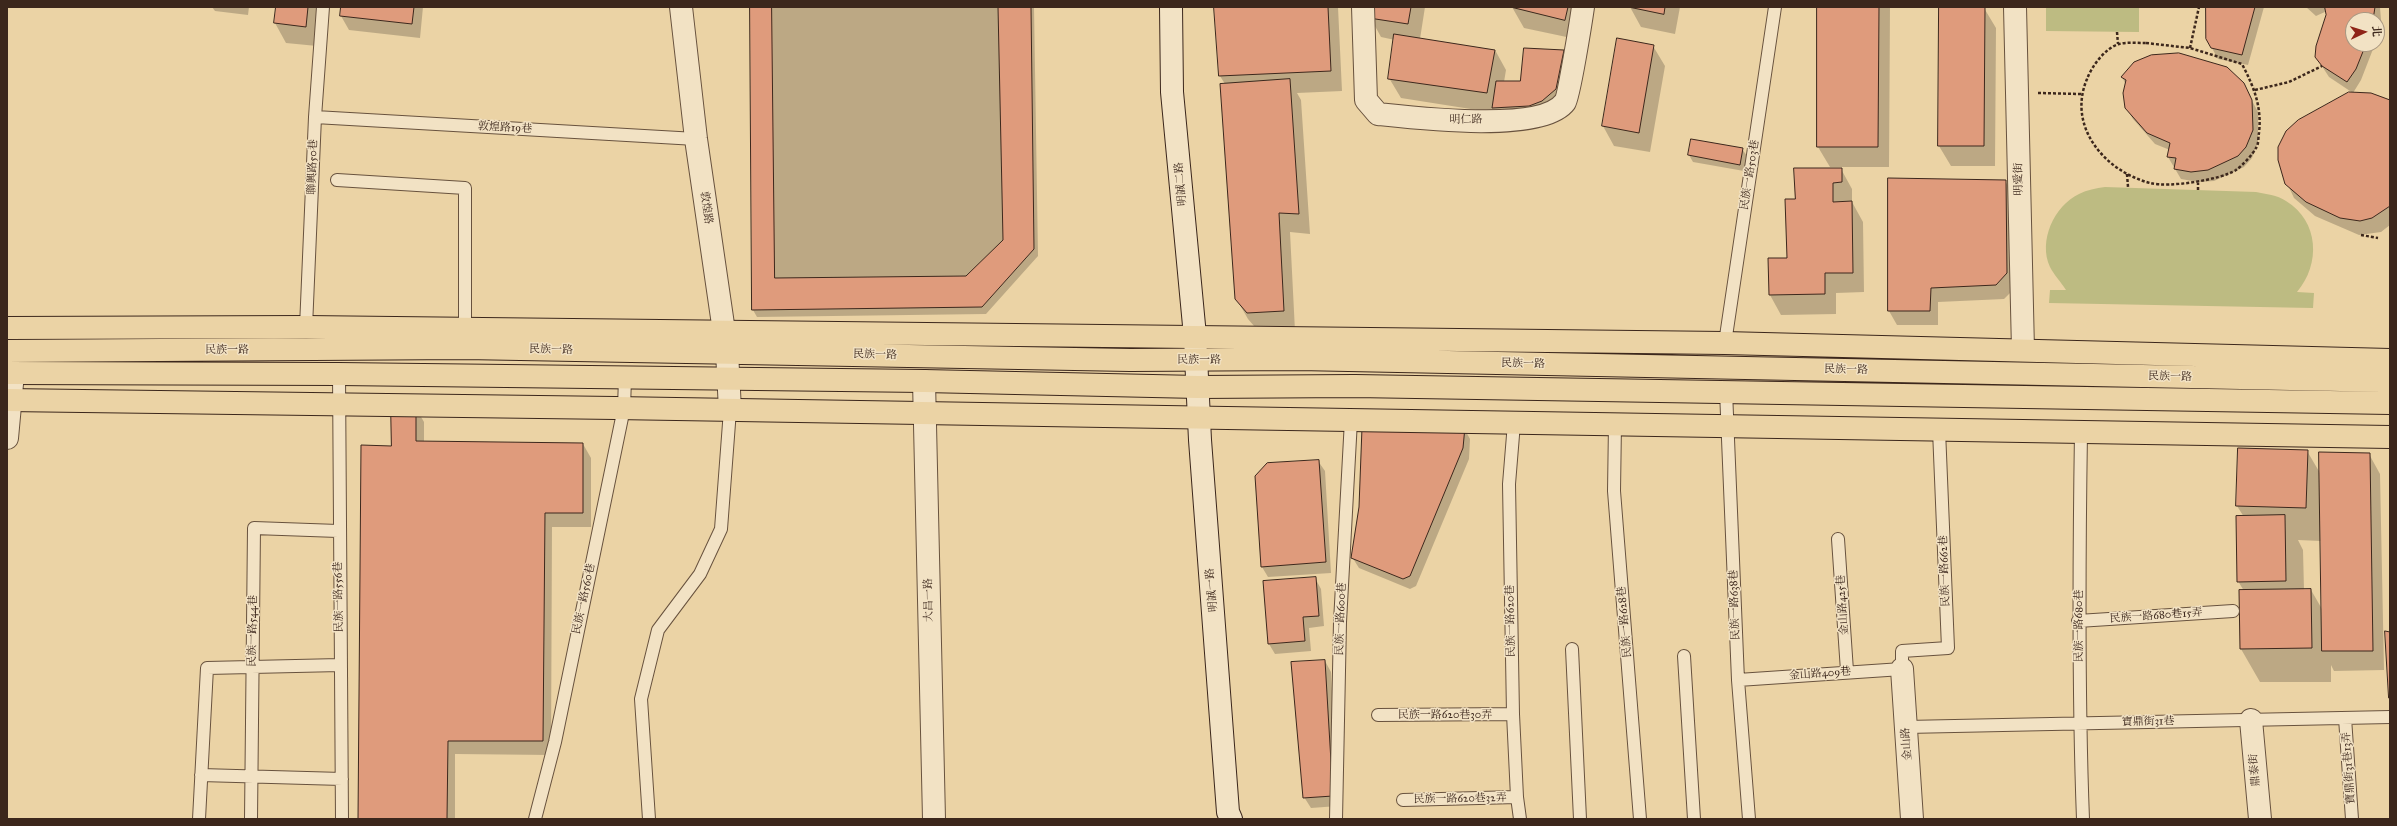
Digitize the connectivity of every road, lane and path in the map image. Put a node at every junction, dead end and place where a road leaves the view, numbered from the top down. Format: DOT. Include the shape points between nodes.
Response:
graph roads {
  1 [pos="323,7"];
  2 [pos="681,7"];
  3 [pos="1171,7"];
  4 [pos="1363,7"];
  5 [pos="1583,7"];
  6 [pos="1775,7"];
  7 [pos="2015,7"];
  8 [pos="2199,7"];
  9 [pos="2117,32"];
  10 [pos="2118,44"];
  11 [pos="2190,48"];
  12 [pos="2322,66"];
  13 [pos="2255,90"];
  14 [pos="2017,93"];
  15 [pos="2081,94"];
  16 [pos="315,117"];
  17 [pos="696,139"];
  18 [pos="2127,174"];
  19 [pos="337,180"];
  20 [pos="2198,183"];
  21 [pos="2128,188"];
  22 [pos="2198,190"];
  23 [pos="2361,234"];
  24 [pos="2378,238"];
  25 [pos="306,327"];
  26 [pos="7,328"];
  27 [pos="1195,336"];
  28 [pos="465,339"];
  29 [pos="1498,340"];
  30 [pos="725,342"];
  31 [pos="1725,343"];
  32 [pos="2023,350"];
  33 [pos="7,351"];
  34 [pos="2390,360"];
  35 [pos="1196,361"];
  36 [pos="1497,363"];
  37 [pos="10,373"];
  38 [pos="338,374"];
  39 [pos="625,378"];
  40 [pos="728,380"];
  41 [pos="924,381"];
  42 [pos="2390,381"];
  43 [pos="1198,387"];
  44 [pos="1491,388"];
  45 [pos="1726,391"];
  46 [pos="9,400"];
  47 [pos="337,403"];
  48 [pos="2390,403"];
  49 [pos="624,408"];
  50 [pos="730,410"];
  51 [pos="925,413"];
  52 [pos="1199,418"];
  53 [pos="1351,420"];
  54 [pos="1491,422"];
  55 [pos="1514,423"];
  56 [pos="1615,424"];
  57 [pos="1727,427"];
  58 [pos="1939,430"];
  59 [pos="2081,432"];
  60 [pos="2390,437"];
  61 [pos="7,438"];
  62 [pos="338,530"];
  63 [pos="1838,539"];
  64 [pos="2233,610"];
  65 [pos="2078,621"];
  66 [pos="1572,649"];
  67 [pos="1684,656"];
  68 [pos="340,665"];
  69 [pos="252,667"];
  70 [pos="1902,668"];
  71 [pos="1847,671"];
  72 [pos="1738,680"];
  73 [pos="1513,714"];
  74 [pos="1378,715"];
  75 [pos="2390,717"];
  76 [pos="2345,718"];
  77 [pos="2251,720"];
  78 [pos="2079,724"];
  79 [pos="1906,727"];
  80 [pos="201,774"];
  81 [pos="251,778"];
  82 [pos="342,779"];
  83 [pos="1517,798"];
  84 [pos="1403,800"];
  85 [pos="199,819"];
  86 [pos="251,819"];
  87 [pos="342,819"];
  88 [pos="535,819"];
  89 [pos="649,819"];
  90 [pos="934,819"];
  91 [pos="1231,819"];
  92 [pos="1336,819"];
  93 [pos="1520,819"];
  94 [pos="1580,819"];
  95 [pos="1640,819"];
  96 [pos="1694,819"];
  97 [pos="1750,819"];
  98 [pos="1912,819"];
  99 [pos="2083,819"];
  100 [pos="2260,819"];
  101 [pos="2352,819"];
  1 -- 16 [label="lane, 聯興路50巷"];
  2 -- 17 [label="street, 敦煌路"];
  3 -- 27 [label="street, 明誠二路" via="1172,92"];
  4 -- 5 [label="street, 明仁路" via="1366,100 1378,114 1458,122 1531,118 1551,114 1565,102"];
  6 -- 31 [label="lane, 民族一路503巷"];
  7 -- 14 [label="street, 明愛街"];
  8 -- 11 [label="path"];
  9 -- 10 [label="path"];
  10 -- 11 [label="path" via="2146,43"];
  10 -- 15 [label="path" via="2094,63"];
  11 -- 13 [label="path" via="2242,64"];
  12 -- 13 [label="path" via="2289,82"];
  13 -- 20 [label="path" via="2261,117 2257,147 2236,170"];
  14 -- 15 [label="path"];
  14 -- 32 [label="street, 明愛街"];
  15 -- 18 [label="path" via="2083,121 2095,147 2107,161"];
  16 -- 17 [label="lane, 敦煌路19巷"];
  16 -- 25 [label="lane, 聯興路50巷"];
  17 -- 30 [label="street, 敦煌路"];
  18 -- 20 [label="path" via="2151,184"];
  18 -- 21 [label="path"];
  19 -- 28 [label="lane" via="465,188"];
  20 -- 22 [label="path"];
  23 -- 24 [label="path"];
  25 -- 26 [label="main road, 民族一路"];
  25 -- 28 [label="main road, 民族一路"];
  27 -- 29 [label="main road, 民族一路"];
  27 -- 30 [label="main road, 民族一路"];
  27 -- 35 [label="street, 明誠二路"];
  28 -- 30 [label="main road, 民族一路"];
  28 -- 33 [label="main road, 民族一路"];
  29 -- 31 [label="main road, 民族一路"];
  29 -- 36 [label="main road"];
  30 -- 35 [label="main road, 民族一路"];
  30 -- 40 [label="street, 敦煌路"];
  31 -- 32 [label="main road, 民族一路"];
  32 -- 34 [label="main road, 民族一路"];
  35 -- 36 [label="main road, 民族一路" via="1299,359"];
  35 -- 43 [label="street, 明誠一路"];
  36 -- 42 [label="main road, 民族一路"];
  37 -- 38 [label="main road, 民族一路"];
  37 -- 46 [label="street"];
  38 -- 39 [label="main road, 民族一路"];
  38 -- 47 [label="lane, 民族一路556巷"];
  39 -- 40 [label="main road, 民族一路"];
  39 -- 49 [label="lane, 民族一路560巷"];
  40 -- 41 [label="main road, 民族一路"];
  40 -- 50 [label="street, 敦煌路"];
  41 -- 43 [label="main road, 民族一路"];
  41 -- 51 [label="street, 大昌一路"];
  43 -- 44 [label="main road, 民族一路"];
  43 -- 52 [label="street, 明誠一路"];
  44 -- 45 [label="main road, 民族一路"];
  44 -- 54 [label="main road"];
  45 -- 48 [label="main road, 民族一路"];
  45 -- 57 [label="lane, 民族一路638巷"];
  46 -- 47 [label="main road"];
  46 -- 61 [label="street"];
  47 -- 49 [label="main road"];
  47 -- 62 [label="lane, 民族一路556巷"];
  49 -- 50 [label="main road"];
  49 -- 88 [label="lane, 民族一路560巷" via="555,742"];
  50 -- 51 [label="main road"];
  50 -- 89 [label="lane" via="721,529 700,574 658,630 641,699"];
  51 -- 52 [label="main road"];
  51 -- 90 [label="street, 大昌一路"];
  52 -- 53 [label="main road"];
  52 -- 91 [label="street, 明誠一路" via="1228,812"];
  53 -- 54 [label="main road"];
  53 -- 92 [label="lane, 民族一路600巷" via="1340,622"];
  54 -- 55 [label="main road"];
  55 -- 56 [label="main road"];
  55 -- 73 [label="lane, 民族一路620巷" via="1508,484"];
  56 -- 57 [label="main road"];
  56 -- 95 [label="lane, 民族一路628巷" via="1614,491"];
  57 -- 58 [label="main road"];
  57 -- 72 [label="lane, 民族一路638巷"];
  58 -- 59 [label="main road"];
  58 -- 70 [label="lane, 民族一路662巷" via="1948,648 1902,651"];
  59 -- 60 [label="main road"];
  59 -- 65 [label="lane, 民族一路680巷"];
  62 -- 68 [label="lane, 民族一路556巷"];
  62 -- 69 [label="lane, 民族一路544巷" via="254,528"];
  63 -- 71 [label="lane, 金山路425巷"];
  64 -- 65 [label="lane, 民族一路680巷15弄"];
  65 -- 78 [label="lane, 民族一路680巷"];
  66 -- 94 [label="lane"];
  67 -- 96 [label="lane"];
  68 -- 69 [label="lane"];
  68 -- 82 [label="lane, 民族一路556巷"];
  69 -- 80 [label="lane" via="207,668"];
  69 -- 81 [label="lane, 民族一路544巷"];
  70 -- 71 [label="lane, 金山路409巷"];
  70 -- 79 [label="street, 金山路"];
  71 -- 72 [label="lane, 金山路409巷"];
  72 -- 97 [label="lane, 民族一路638巷"];
  73 -- 74 [label="lane, 民族一路620巷30弄"];
  73 -- 83 [label="lane, 民族一路620巷"];
  75 -- 76 [label="lane, 寶鼎街31巷"];
  76 -- 77 [label="lane, 寶鼎街31巷"];
  76 -- 101 [label="lane, 寶鼎街31巷13弄"];
  77 -- 78 [label="lane, 寶鼎街31巷"];
  77 -- 100 [label="street, 鼎泰街"];
  78 -- 79 [label="lane, 寶鼎街31巷"];
  78 -- 99 [label="lane, 民族一路680巷"];
  79 -- 98 [label="street, 金山路"];
  80 -- 81 [label="lane"];
  80 -- 85 [label="lane"];
  81 -- 82 [label="lane"];
  81 -- 86 [label="lane, 民族一路544巷"];
  82 -- 87 [label="lane, 民族一路556巷"];
  83 -- 84 [label="lane, 民族一路620巷32弄"];
  83 -- 93 [label="lane, 民族一路620巷"];
}
